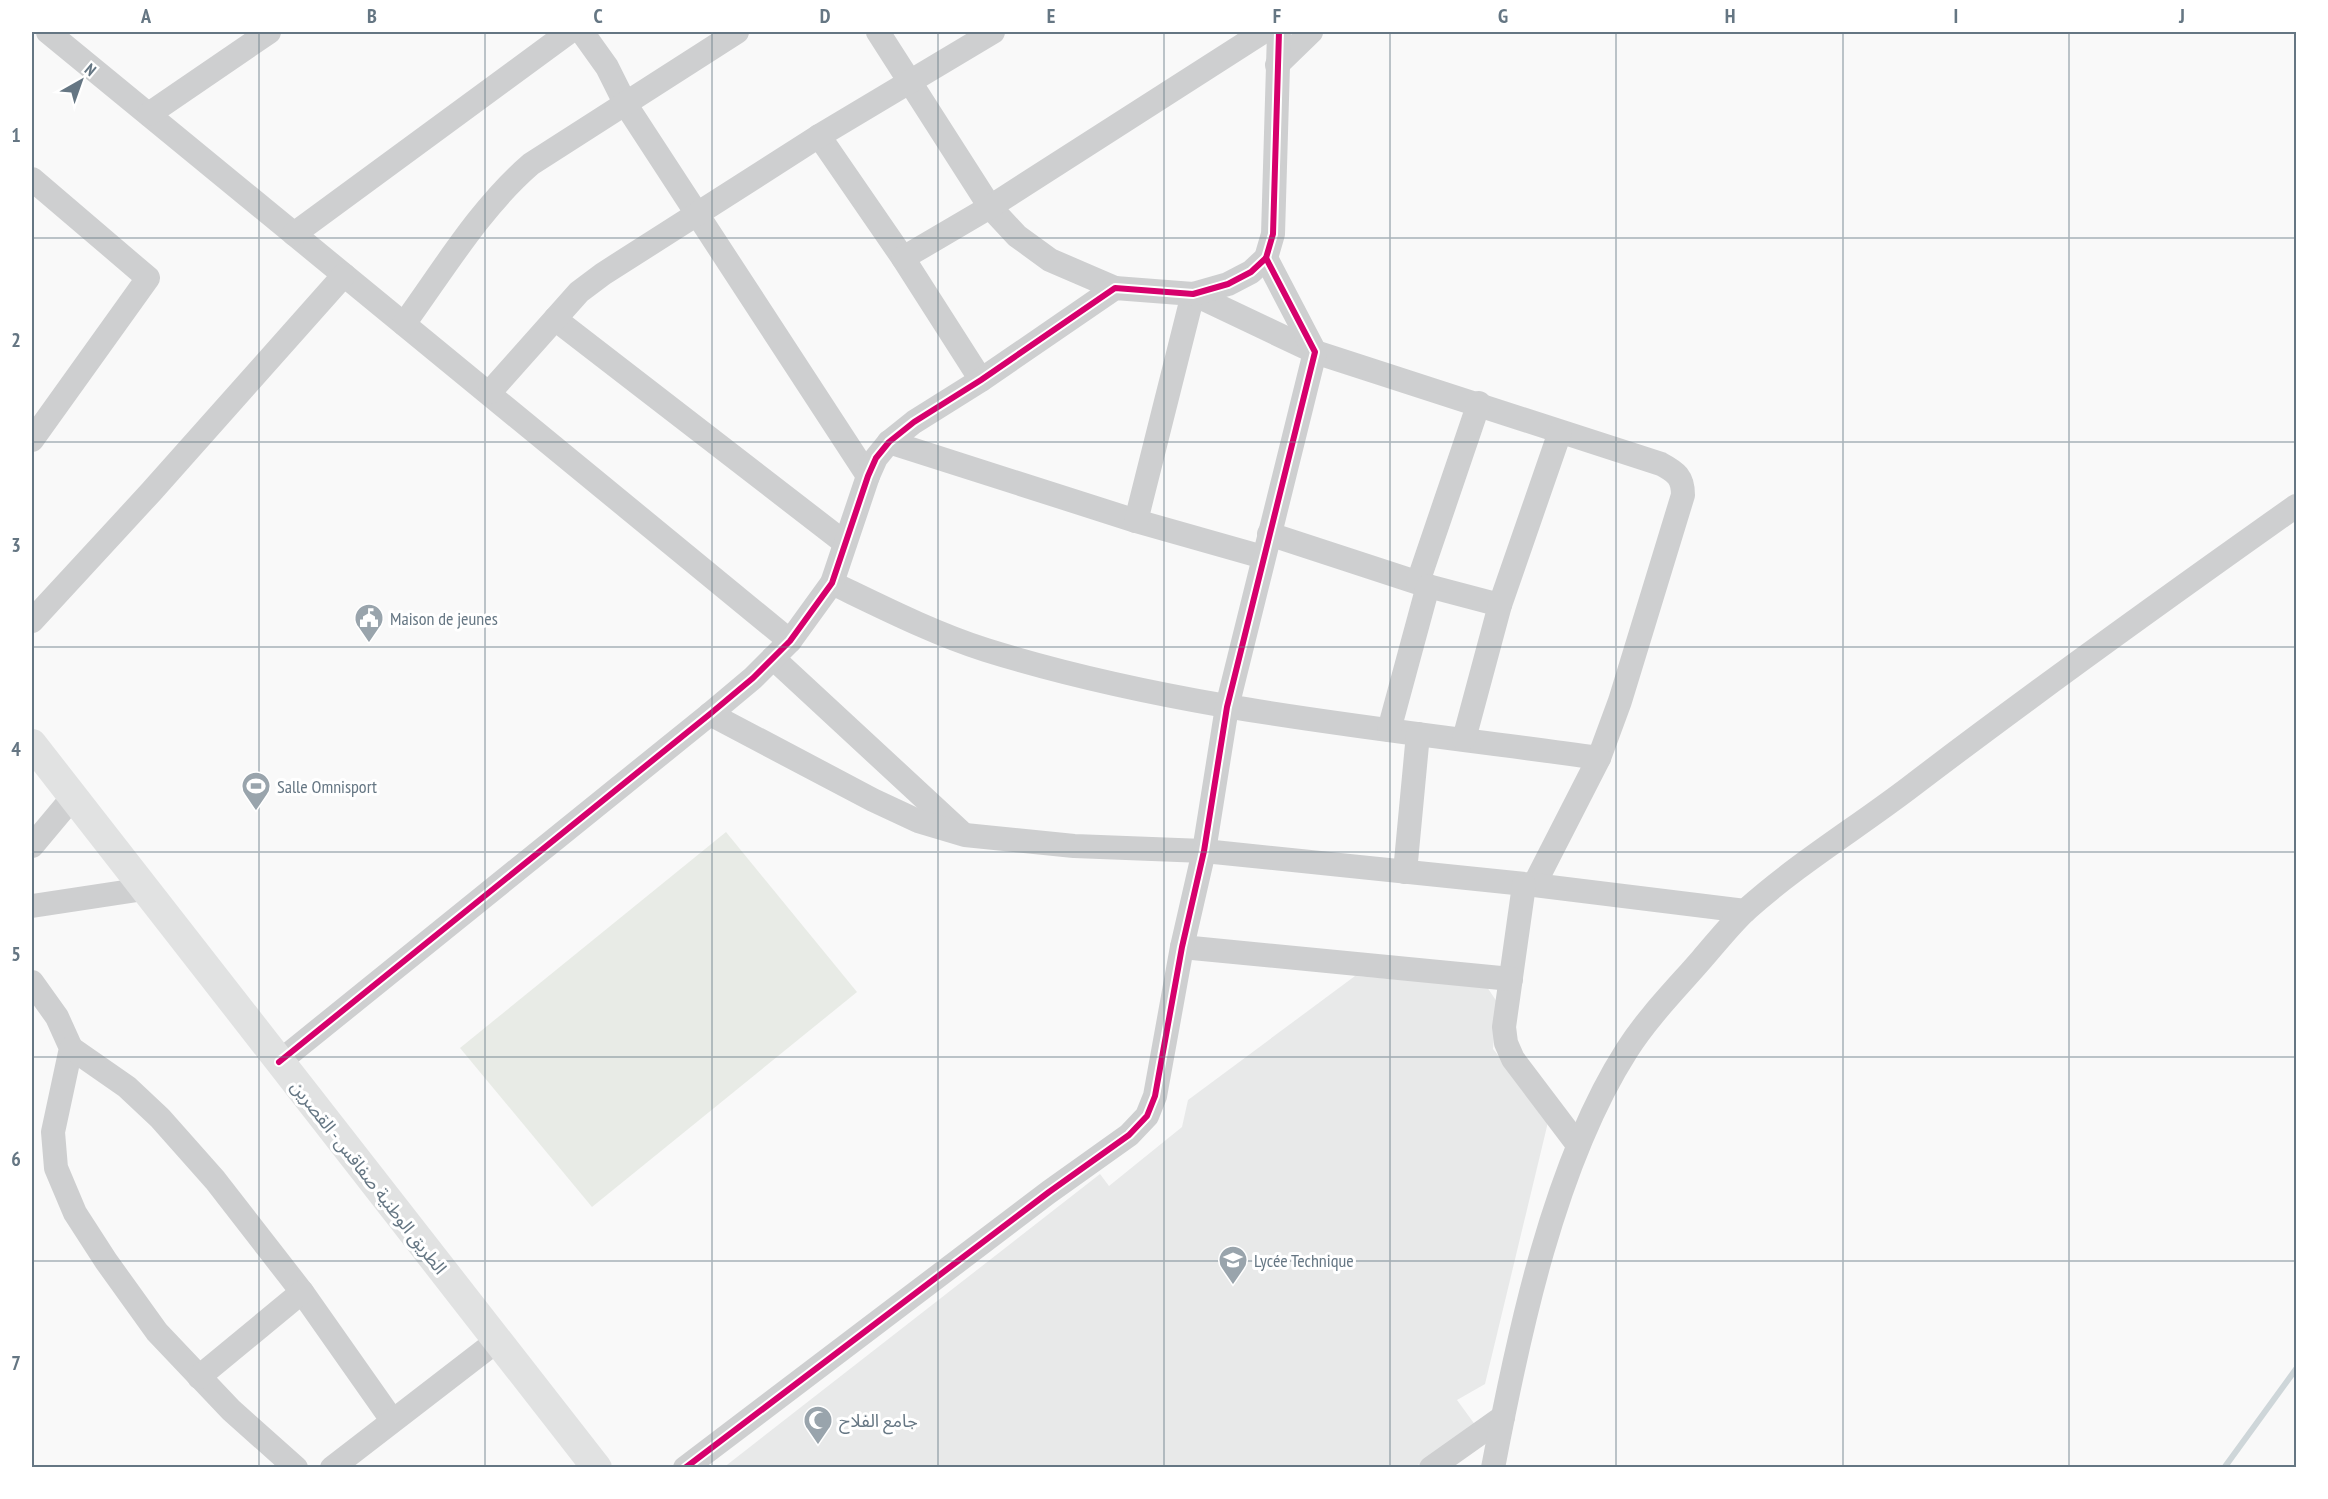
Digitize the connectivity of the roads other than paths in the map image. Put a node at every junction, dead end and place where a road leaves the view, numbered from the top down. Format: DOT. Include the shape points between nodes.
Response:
graph roads {
  1 [pos="48,32"];
  2 [pos="269,32"];
  3 [pos="570,32"];
  4 [pos="582,32"];
  5 [pos="733,32"];
  6 [pos="878,32"];
  7 [pos="993,32"];
  8 [pos="1263,32"];
  9 [pos="1279,32"];
  10 [pos="1311,32"];
  11 [pos="1277,65"];
  12 [pos="910,82"];
  13 [pos="626,105"];
  14 [pos="149,114"];
  15 [pos="819,136"];
  16 [pos="32,180"];
  17 [pos="990,207"];
  18 [pos="696,214"];
  19 [pos="294,234"];
  20 [pos="903,258"];
  21 [pos="1266,258"];
  22 [pos="344,275"];
  23 [pos="1114,288"];
  24 [pos="1193,294"];
  25 [pos="555,319"];
  26 [pos="404,324"];
  27 [pos="1315,352"];
  28 [pos="981,380"];
  29 [pos="490,392"];
  30 [pos="1479,403"];
  31 [pos="1560,432"];
  32 [pos="32,440"];
  33 [pos="889,442"];
  34 [pos="868,476"];
  35 [pos="2296,506"];
  36 [pos="1136,521"];
  37 [pos="845,543"];
  38 [pos="1266,545"];
  39 [pos="832,583"];
  40 [pos="1423,584"];
  41 [pos="1500,604"];
  42 [pos="32,621"];
  43 [pos="790,641"];
  44 [pos="773,658"];
  45 [pos="1227,707"];
  46 [pos="710,714"];
  47 [pos="1389,730"];
  48 [pos="1418,734"];
  49 [pos="1464,739"];
  50 [pos="32,744"];
  51 [pos="1599,758"];
  52 [pos="73,797"];
  53 [pos="965,835"];
  54 [pos="32,846"];
  55 [pos="1204,850"];
  56 [pos="1405,872"];
  57 [pos="1529,885"];
  58 [pos="144,889"];
  59 [pos="32,906"];
  60 [pos="1745,911"];
  61 [pos="1182,947"];
  62 [pos="1511,979"];
  63 [pos="32,982"];
  64 [pos="71,1048"];
  65 [pos="279,1062"];
  66 [pos="1578,1144"];
  67 [pos="302,1292"];
  68 [pos="498,1340"];
  69 [pos="199,1377"];
  70 [pos="1503,1417"];
  71 [pos="392,1420"];
  72 [pos="296,1467"];
  73 [pos="332,1467"];
  74 [pos="597,1467"];
  75 [pos="685,1467"];
  76 [pos="1431,1467"];
  77 [pos="1493,1467"];
  1 -- 14 [label="street"];
  2 -- 14 [label="street"];
  3 -- 19 [label="street"];
  4 -- 13 [label="street" via="607,67"];
  5 -- 13 [label="street"];
  6 -- 12 [label="street"];
  7 -- 12 [label="street"];
  8 -- 17 [label="street"];
  9 -- 11 [label="street"];
  10 -- 11 [label="street"];
  11 -- 21 [label="street" via="1273,234"];
  12 -- 15 [label="street"];
  12 -- 17 [label="street"];
  13 -- 18 [label="street"];
  13 -- 26 [label="street" via="531,164 509,183"];
  14 -- 19 [label="street"];
  15 -- 18 [label="street"];
  15 -- 20 [label="street"];
  16 -- 32 [label="street" via="148,278"];
  17 -- 20 [label="street"];
  17 -- 23 [label="street" via="1031,248"];
  18 -- 25 [label="street" via="579,291"];
  18 -- 34 [label="street"];
  19 -- 22 [label="street"];
  20 -- 28 [label="street"];
  21 -- 24 [label="street" via="1236,280"];
  21 -- 27 [label="street"];
  22 -- 26 [label="street"];
  22 -- 42 [label="street"];
  23 -- 24 [label="street"];
  23 -- 28 [label="street"];
  24 -- 27 [label="street"];
  24 -- 36 [label="street"];
  25 -- 29 [label="street"];
  25 -- 37 [label="street"];
  26 -- 29 [label="street"];
  27 -- 30 [label="street"];
  27 -- 38 [label="street"];
  28 -- 33 [label="street"];
  29 -- 43 [label="street"];
  30 -- 31 [label="street"];
  30 -- 40 [label="street"];
  31 -- 41 [label="street"];
  31 -- 51 [label="street" via="1660,464 1683,482 1683,495"];
  33 -- 34 [label="street"];
  33 -- 36 [label="street"];
  34 -- 37 [label="street"];
  35 -- 60 [label="street" via="2047,683"];
  36 -- 38 [label="street"];
  37 -- 39 [label="street"];
  38 -- 40 [label="street"];
  38 -- 45 [label="street"];
  39 -- 43 [label="street"];
  39 -- 45 [label="street" via="985,650 1094,679"];
  40 -- 41 [label="street"];
  40 -- 47 [label="street"];
  41 -- 49 [label="street"];
  43 -- 44 [label="street"];
  44 -- 46 [label="street"];
  44 -- 53 [label="street"];
  45 -- 47 [label="street"];
  45 -- 55 [label="street"];
  46 -- 53 [label="street" via="873,800 918,821"];
  46 -- 65 [label="street"];
  47 -- 48 [label="street"];
  48 -- 49 [label="street"];
  48 -- 56 [label="street"];
  49 -- 51 [label="street"];
  50 -- 52 [label="main road, الطريق الوطنية صفاقس - القصرين"];
  51 -- 57 [label="street"];
  52 -- 54 [label="street"];
  52 -- 58 [label="main road, الطريق الوطنية صفاقس - القصرين"];
  53 -- 55 [label="street" via="1074,846"];
  55 -- 56 [label="street"];
  55 -- 61 [label="street"];
  56 -- 57 [label="street"];
  57 -- 60 [label="street"];
  57 -- 62 [label="street"];
  58 -- 59 [label="street"];
  58 -- 65 [label="main road, الطريق الوطنية صفاقس - القصرين"];
  60 -- 66 [label="street" via="1652,1015 1626,1051"];
  61 -- 62 [label="street"];
  61 -- 75 [label="street" via="1155,1096 1147,1116 1129,1135"];
  62 -- 66 [label="street" via="1504,1027 1506,1043 1513,1059"];
  63 -- 64 [label="street" via="57,1017"];
  64 -- 67 [label="street" via="127,1087 160,1118 215,1180"];
  64 -- 69 [label="street" via="53,1132 56,1168 75,1213 106,1261 157,1332"];
  65 -- 68 [label="main road, الطريق الوطنية صفاقس - القصرين"];
  66 -- 70 [label="street" via="1547,1240"];
  67 -- 69 [label="street"];
  67 -- 71 [label="street"];
  68 -- 71 [label="street"];
  68 -- 74 [label="main road, الطريق الوطنية صفاقس - القصرين"];
  69 -- 72 [label="street"];
  70 -- 76 [label="street"];
  70 -- 77 [label="street"];
  71 -- 73 [label="street"];
}
